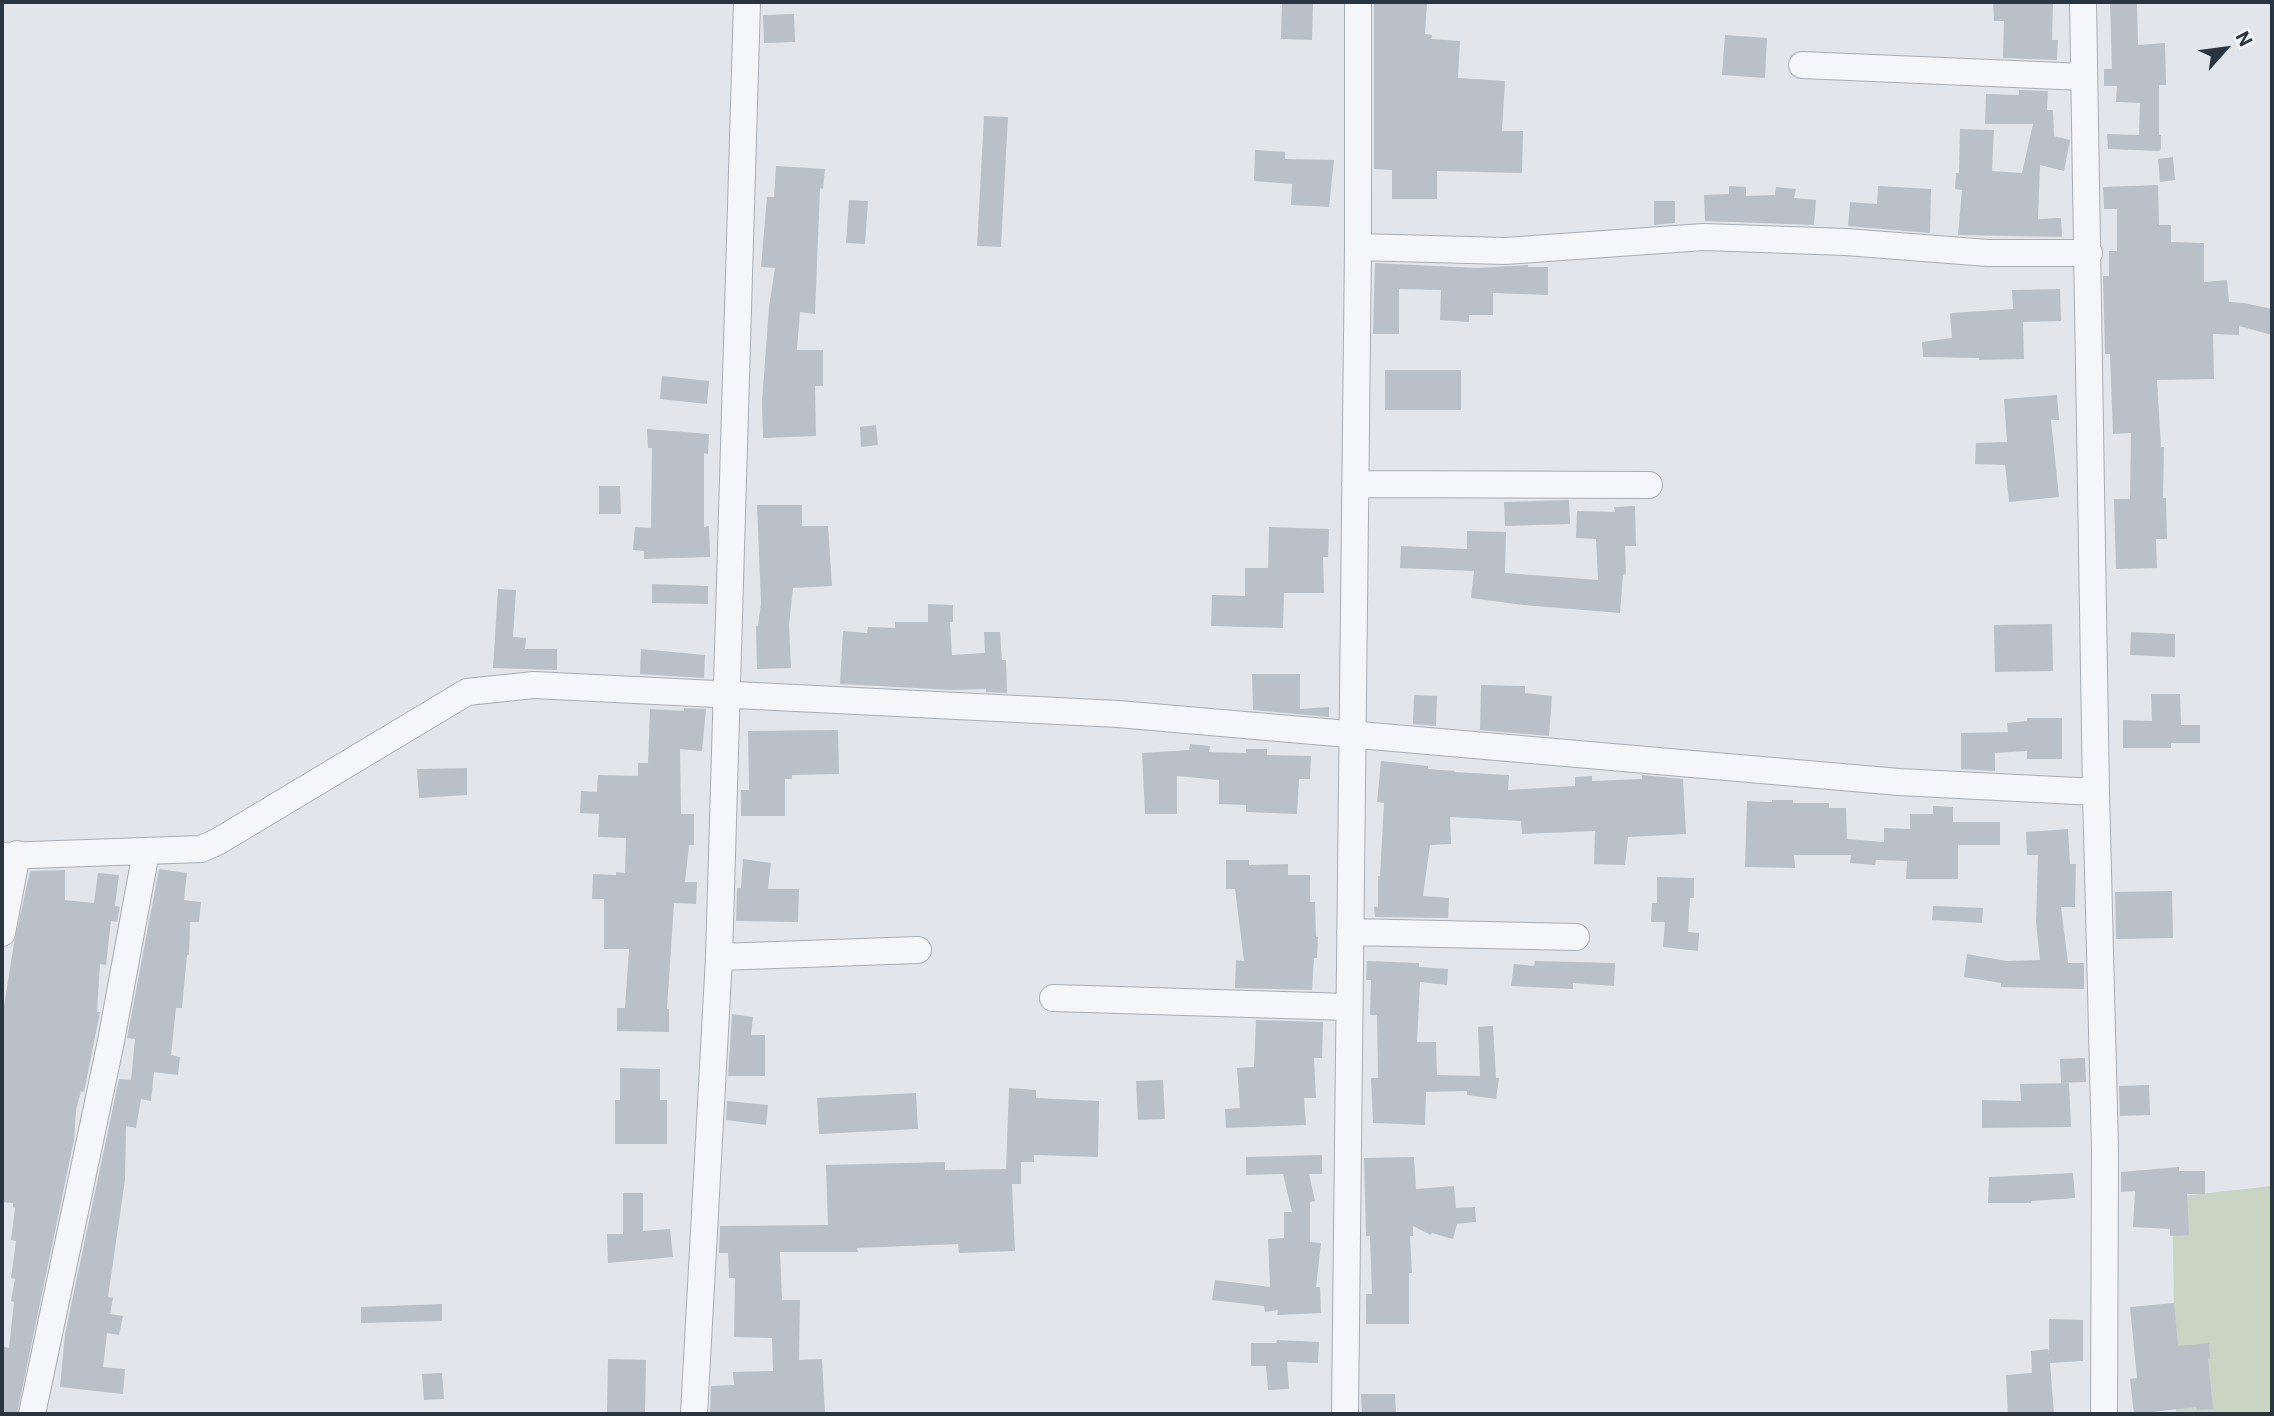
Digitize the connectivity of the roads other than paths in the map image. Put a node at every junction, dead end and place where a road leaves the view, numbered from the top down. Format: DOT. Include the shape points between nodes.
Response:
graph roads {
  1 [pos="747,2"];
  2 [pos="1358,2"];
  3 [pos="2083,2"];
  4 [pos="1802,65"];
  5 [pos="2084,77"];
  6 [pos="1358,247"];
  7 [pos="2089,253"];
  8 [pos="1355,484"];
  9 [pos="1649,485"];
  10 [pos="727,693"];
  11 [pos="1352,736"];
  12 [pos="2096,792"];
  13 [pos="146,852"];
  14 [pos="9,855"];
  15 [pos="1350,932"];
  16 [pos="2,933"];
  17 [pos="1576,937"];
  18 [pos="918,950"];
  19 [pos="719,957"];
  20 [pos="1053,998"];
  21 [pos="1349,1007"];
  22 [pos="32,1414"];
  23 [pos="694,1414"];
  24 [pos="1345,1414"];
  25 [pos="2105,1414"];
  1 -- 10 [label="street"];
  2 -- 6 [label="street"];
  3 -- 5 [label="street"];
  4 -- 5 [label="street"];
  5 -- 7 [label="street"];
  6 -- 7 [label="street" via="1506,251 1704,237 1988,253"];
  6 -- 8 [label="street"];
  7 -- 12 [label="street"];
  8 -- 9 [label="street"];
  8 -- 11 [label="street"];
  10 -- 11 [label="street" via="1118,714"];
  10 -- 13 [label="street" via="534,685 467,692 217,842 201,849"];
  10 -- 19 [label="street"];
  11 -- 12 [label="street" via="1899,782"];
  11 -- 15 [label="street"];
  12 -- 25 [label="street" via="2105,1149"];
  13 -- 14 [label="street"];
  13 -- 22 [label="street" via="105,1073"];
  14 -- 16 [label="street"];
  15 -- 17 [label="street"];
  15 -- 21 [label="street"];
  18 -- 19 [label="street"];
  19 -- 23 [label="street"];
  20 -- 21 [label="street"];
  21 -- 24 [label="street"];
}
